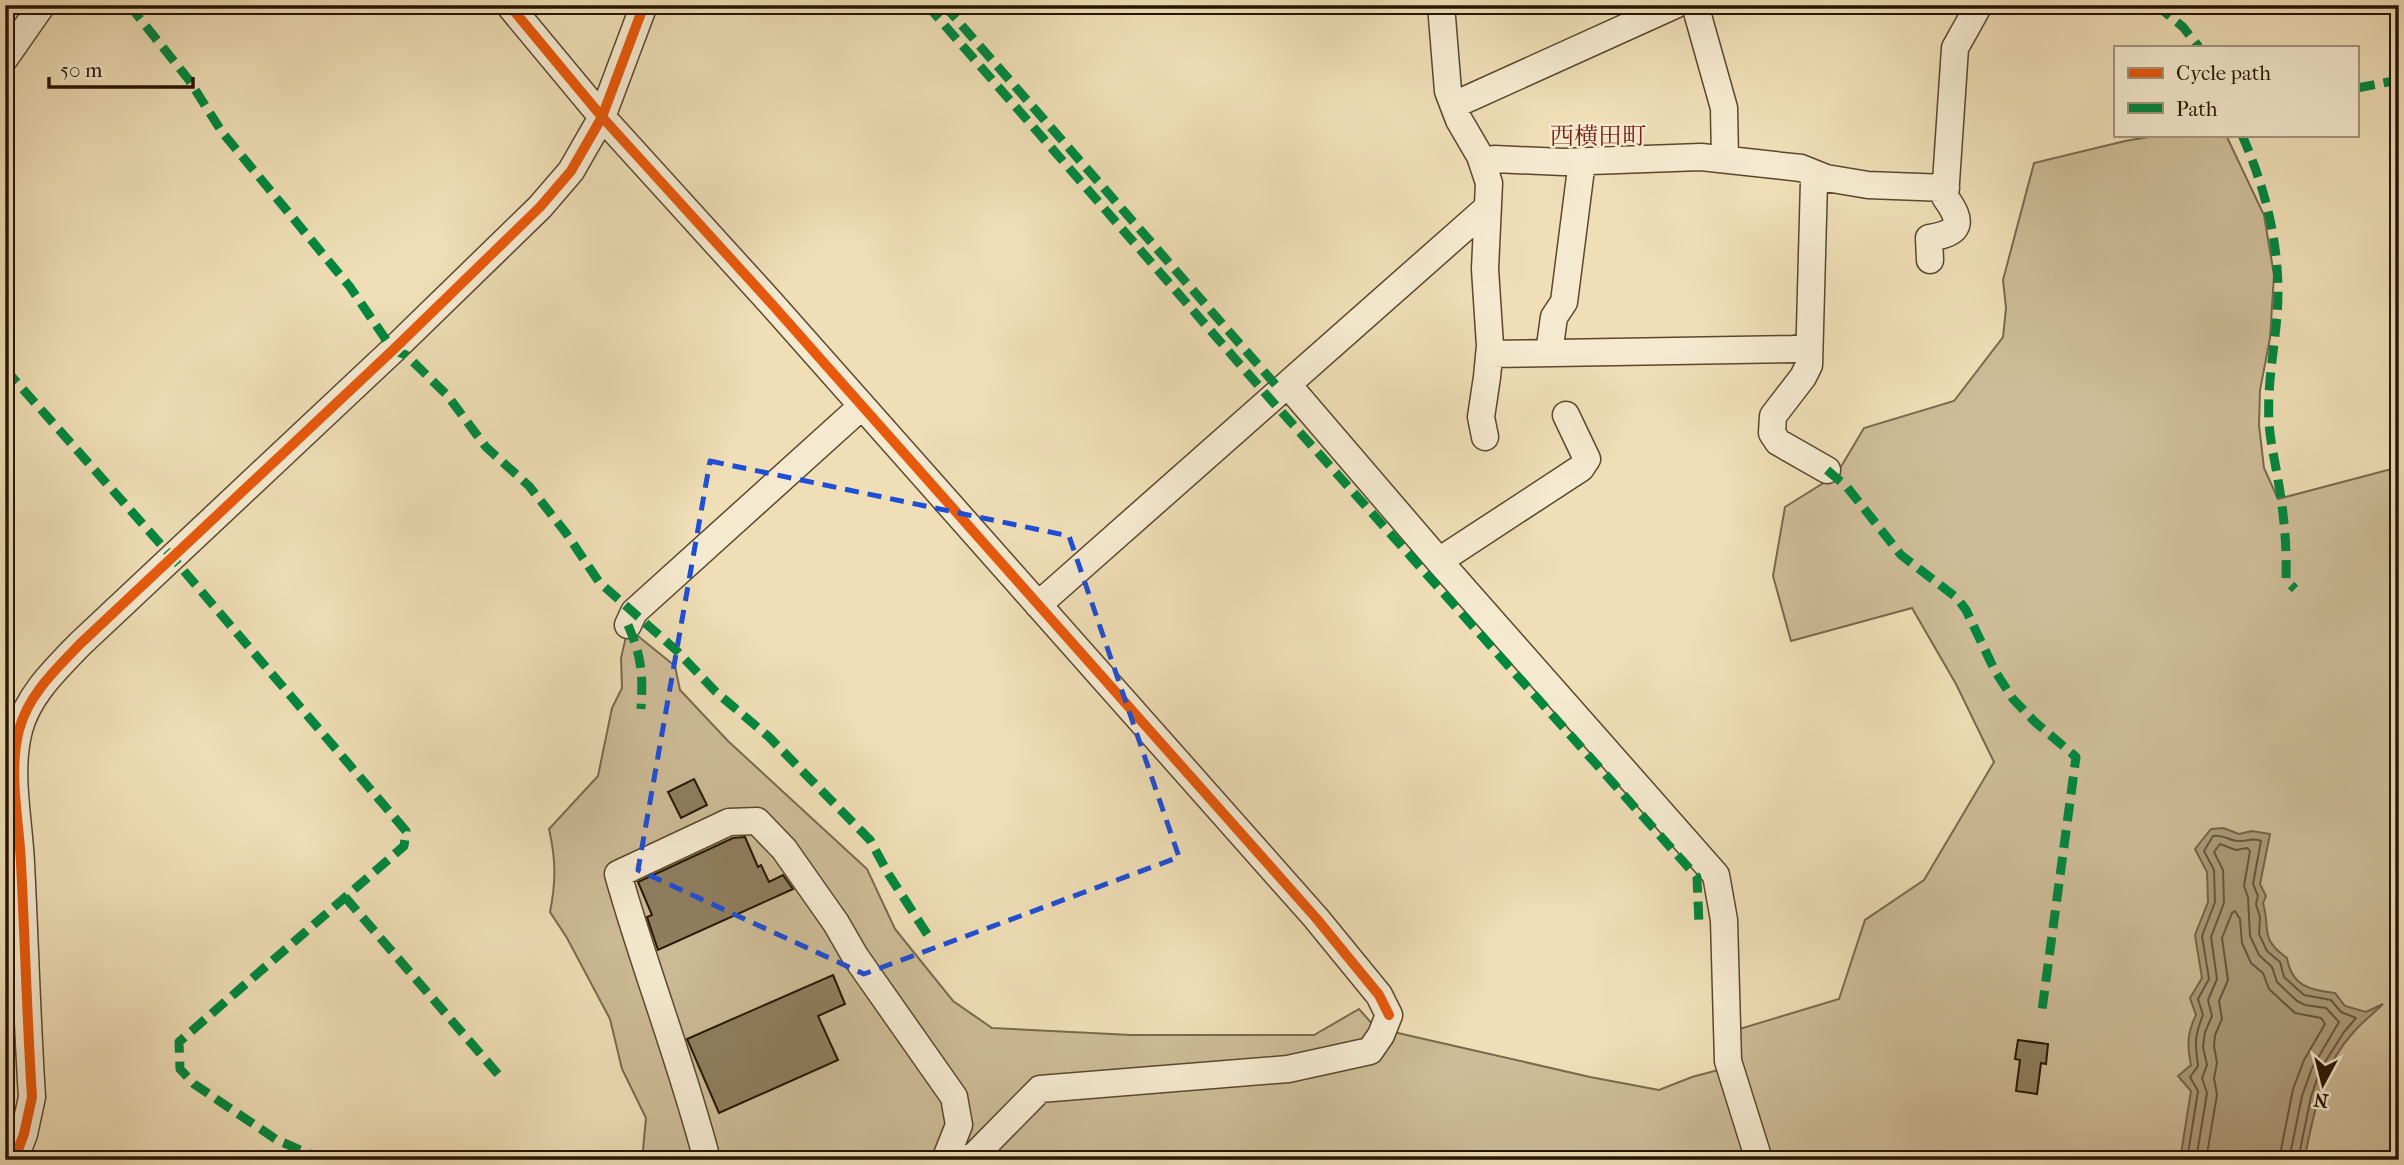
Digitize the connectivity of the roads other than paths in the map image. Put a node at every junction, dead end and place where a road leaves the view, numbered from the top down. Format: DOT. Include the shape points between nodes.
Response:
graph roads {
  1 [pos="43,5"];
  2 [pos="509,5"];
  3 [pos="644,5"];
  4 [pos="1441,5"];
  5 [pos="1675,5"];
  6 [pos="1695,5"];
  7 [pos="1979,5"];
  8 [pos="5,58"];
  9 [pos="1454,105"];
  10 [pos="603,117"];
  11 [pos="1725,159"];
  12 [pos="1581,162"];
  13 [pos="1483,163"];
  14 [pos="1816,174"];
  15 [pos="1946,188"];
  16 [pos="1487,208"];
  17 [pos="1930,260"];
  18 [pos="1808,346"];
  19 [pos="1549,353"];
  20 [pos="1489,355"];
  21 [pos="1280,393"];
  22 [pos="862,406"];
  23 [pos="1566,415"];
  24 [pos="1485,437"];
  25 [pos="1827,470"];
  26 [pos="1439,561"];
  27 [pos="1038,605"];
  28 [pos="628,625"];
  29 [pos="16,987"];
  30 [pos="15,1160"];
  31 [pos="707,1160"];
  32 [pos="945,1160"];
  33 [pos="961,1160"];
  34 [pos="1759,1160"];
  1 -- 8 [label="street"];
  2 -- 10 [label="street"];
  3 -- 10 [label="street"];
  4 -- 9 [label="street" via="1448,91"];
  5 -- 9 [label="street"];
  6 -- 11 [label="street" via="1724,108"];
  7 -- 15 [label="street" via="1955,48"];
  9 -- 13 [label="street"];
  10 -- 22 [label="street"];
  10 -- 29 [label="street" via="571,172 540,207 80,644 31,702 19,728 13,761 21,856"];
  11 -- 12 [label="street"];
  11 -- 14 [label="street"];
  12 -- 13 [label="street" via="1494,159"];
  12 -- 19 [label="street" via="1564,302 1554,317"];
  13 -- 16 [label="street" via="1489,183"];
  14 -- 15 [label="street" via="1868,185"];
  14 -- 18 [label="street"];
  15 -- 17 [label="street" via="1945,197 1958,222 1948,235 1929,238"];
  16 -- 20 [label="street"];
  16 -- 21 [label="street"];
  18 -- 19 [label="street"];
  18 -- 25 [label="street" via="1808,365 1773,416 1772,433 1778,442"];
  19 -- 20 [label="street"];
  20 -- 24 [label="street" via="1481,417"];
  21 -- 26 [label="street"];
  21 -- 27 [label="street"];
  22 -- 27 [label="street"];
  22 -- 28 [label="street" via="634,612"];
  23 -- 26 [label="street" via="1587,459 1581,468"];
  26 -- 34 [label="street" via="1716,875 1724,920 1728,1061"];
  27 -- 33 [label="street" via="1316,918 1390,1015 1370,1051 1288,1069 1041,1089 974,1156"];
  29 -- 30 [label="street" via="32,1097"];
  31 -- 32 [label="street" via="618,874 729,822 757,821 784,849 954,1097 959,1125"];
}
